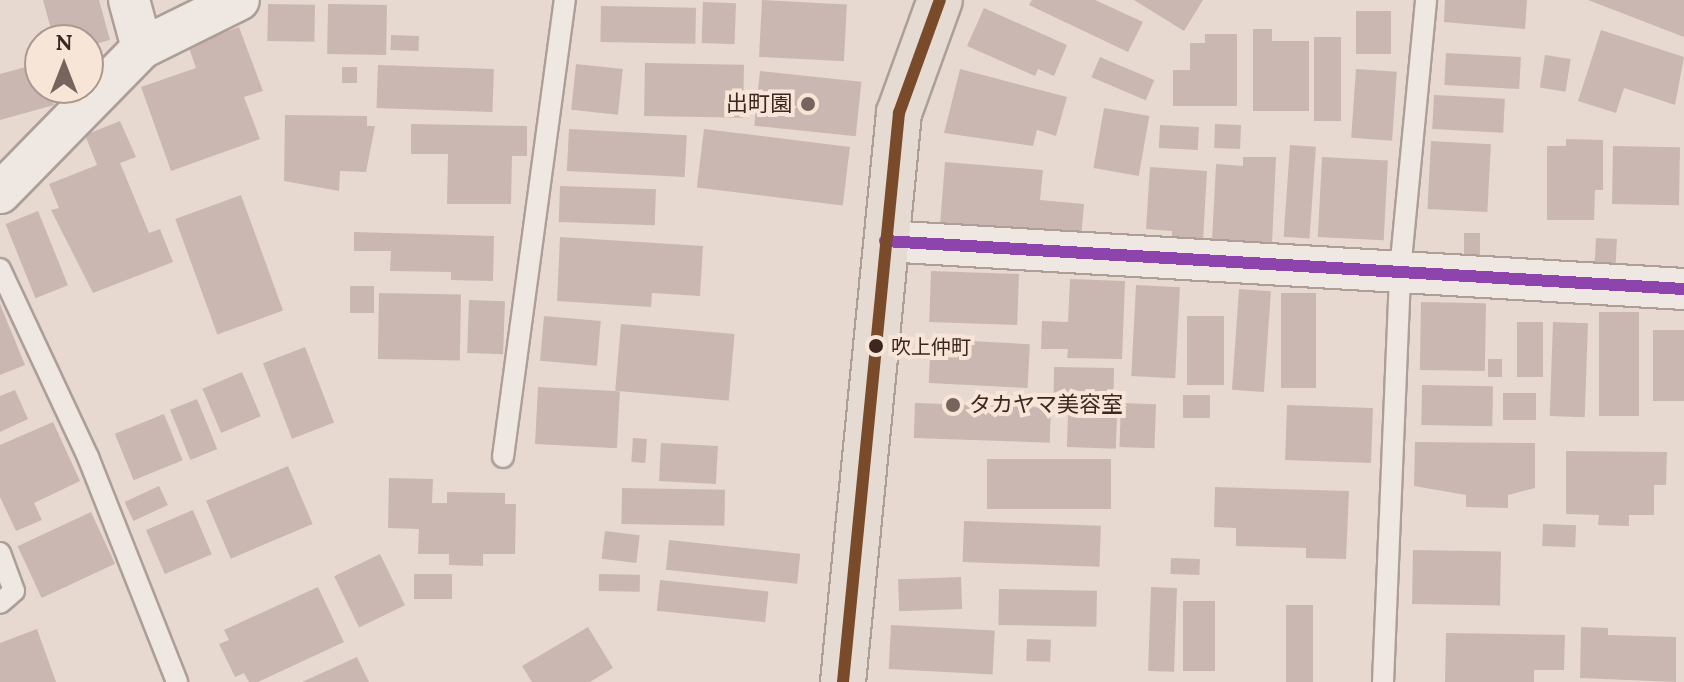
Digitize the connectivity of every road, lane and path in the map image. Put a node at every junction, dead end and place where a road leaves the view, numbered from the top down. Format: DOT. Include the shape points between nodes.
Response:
graph roads {
  1 [pos="129,0"];
  2 [pos="239,0"];
  3 [pos="565,0"];
  4 [pos="1426,0"];
  5 [pos="932,2"];
  6 [pos="142,48"];
  7 [pos="0,193"];
  8 [pos="885,241"];
  9 [pos="0,269"];
  10 [pos="1400,271"];
  11 [pos="1684,289"];
  12 [pos="503,457"];
  13 [pos="0,553"];
  14 [pos="0,603"];
  15 [pos="177,682"];
  16 [pos="843,682"];
  17 [pos="1383,682"];
  1 -- 6 [label="street"];
  2 -- 6 [label="street"];
  3 -- 12 [label="lane"];
  4 -- 10 [label="lane"];
  5 -- 8 [label="main road" via="899,113"];
  6 -- 7 [label="street"];
  8 -- 10 [label="street"];
  8 -- 16 [label="main road"];
  9 -- 15 [label="lane" via="88,457"];
  10 -- 11 [label="street"];
  10 -- 17 [label="lane"];
  13 -- 14 [label="lane" via="14,591"];
}
